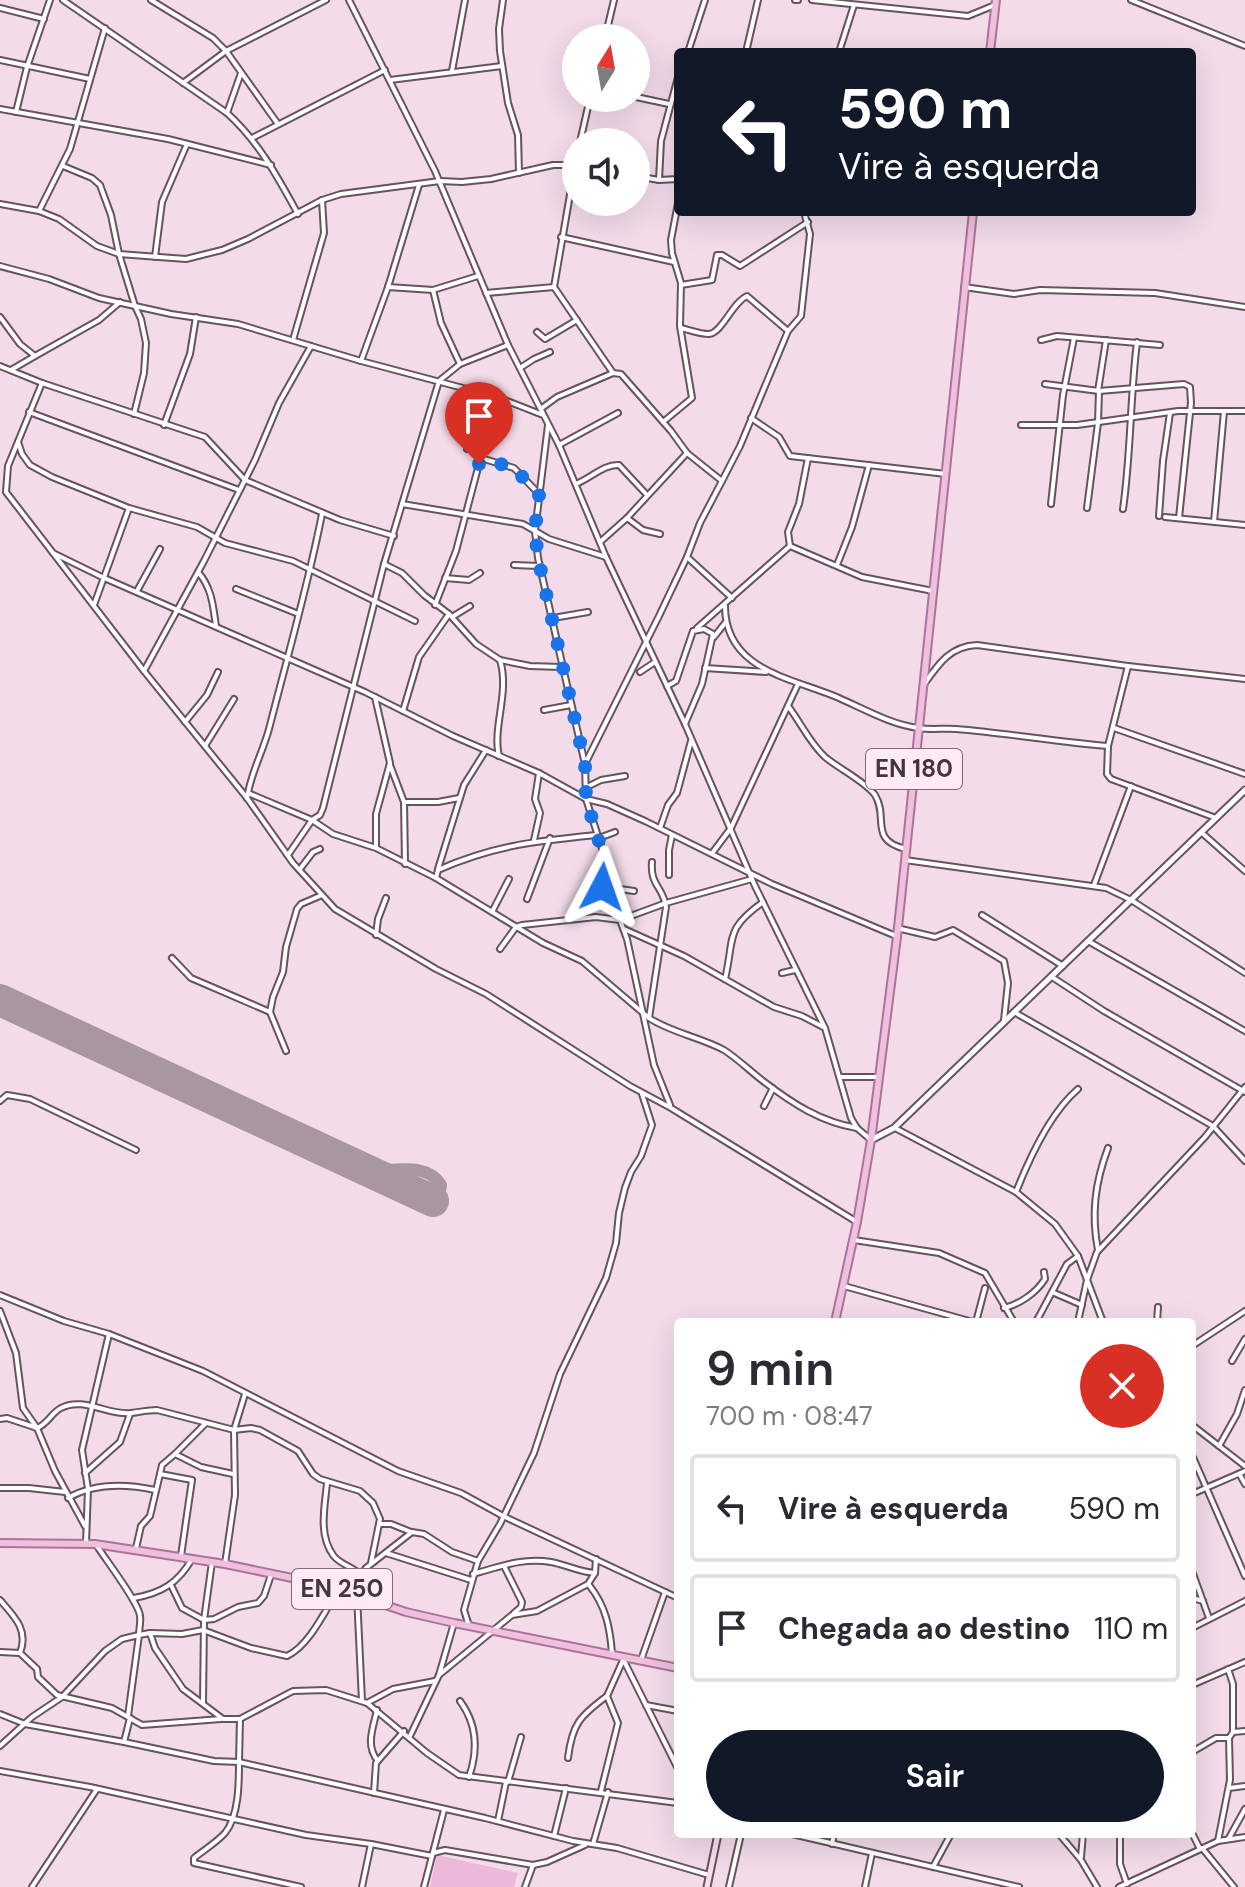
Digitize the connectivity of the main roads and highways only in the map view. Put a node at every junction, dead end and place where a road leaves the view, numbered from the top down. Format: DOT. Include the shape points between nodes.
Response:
graph roads {
  1 [pos="996,3"];
  2 [pos="990,48"];
  3 [pos="973,216"];
  4 [pos="836,1318"];
  5 [pos="0,1543"];
  6 [pos="674,1667"];
  7 [pos="717,1838"];
  8 [pos="707,1887"];
  1 -- 2 [label="main road"];
  3 -- 4 [label="main road, EN 180" via="897,932 871,1140"];
  5 -- 6 [label="main road, EN 250" via="86,1543 225,1564 339,1588 406,1612"];
  7 -- 8 [label="main road"];
}
